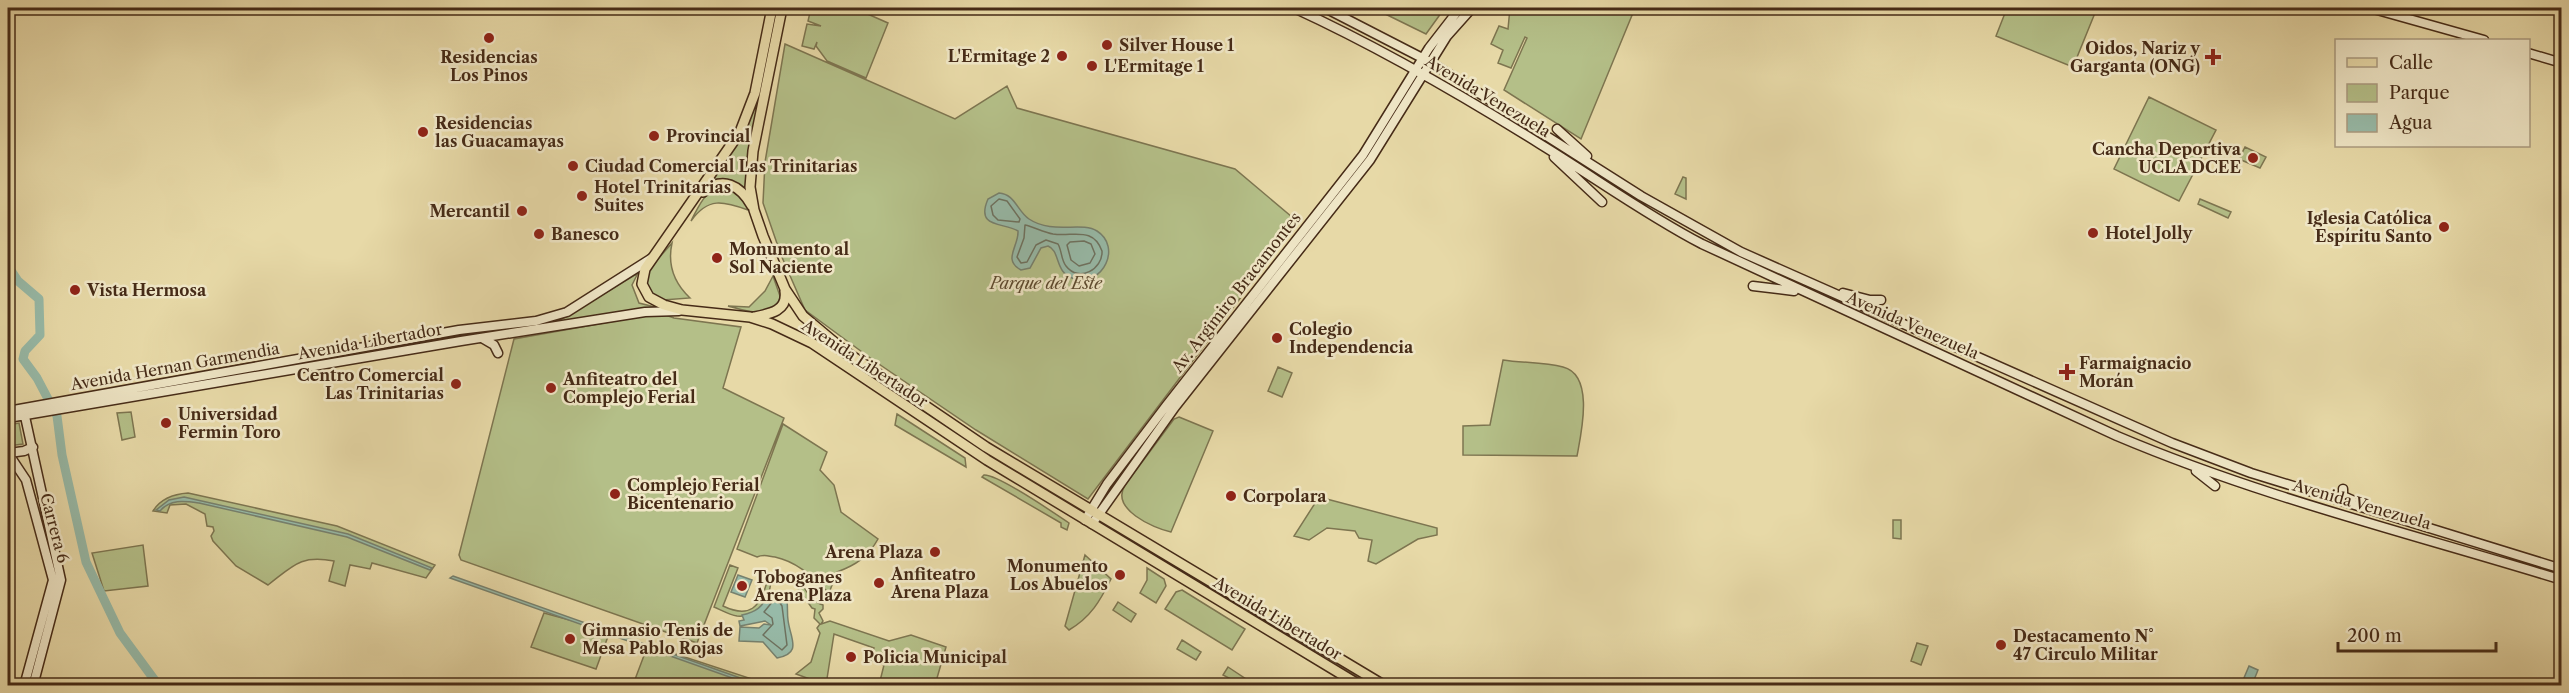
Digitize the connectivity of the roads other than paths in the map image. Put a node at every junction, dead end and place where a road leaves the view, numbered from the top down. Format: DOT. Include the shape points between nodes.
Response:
graph roads {
  1 [pos="772,8"];
  2 [pos="782,8"];
  3 [pos="1294,8"];
  4 [pos="1325,8"];
  5 [pos="1460,8"];
  6 [pos="1472,8"];
  7 [pos="2370,8"];
  8 [pos="2480,39"];
  9 [pos="2530,53"];
  10 [pos="1427,60"];
  11 [pos="2562,63"];
  12 [pos="1420,72"];
  13 [pos="1557,129"];
  14 [pos="1538,142"];
  15 [pos="1605,172"];
  16 [pos="697,196"];
  17 [pos="1602,202"];
  18 [pos="754,210"];
  19 [pos="653,257"];
  20 [pos="1753,286"];
  21 [pos="1823,288"];
  22 [pos="785,289"];
  23 [pos="1810,295"];
  24 [pos="1881,300"];
  25 [pos="682,310"];
  26 [pos="750,317"];
  27 [pos="482,338"];
  28 [pos="498,353"];
  29 [pos="214,383"];
  30 [pos="98,399"];
  31 [pos="8,411"];
  32 [pos="29,411"];
  33 [pos="8,418"];
  34 [pos="33,447"];
  35 [pos="8,453"];
  36 [pos="2177,460"];
  37 [pos="2215,486"];
  38 [pos="2343,489"];
  39 [pos="2368,509"];
  40 [pos="1093,512"];
  41 [pos="1088,522"];
  42 [pos="2562,569"];
  43 [pos="2562,580"];
  44 [pos="24,686"];
  45 [pos="33,686"];
  46 [pos="1361,686"];
  47 [pos="1385,686"];
  1 -- 16 [label="main road" via="748,115"];
  2 -- 18 [label="main road" via="750,172"];
  3 -- 12 [label="street, Avenida Venezuela" via="1356,36"];
  4 -- 10 [label="street, Avenida Venezuela"];
  5 -- 10 [label="street" via="1440,31"];
  6 -- 10 [label="street"];
  7 -- 8 [label="street"];
  9 -- 11 [label="street"];
  10 -- 12 [label="street"];
  10 -- 15 [label="street, Avenida Venezuela"];
  12 -- 14 [label="street, Avenida Venezuela"];
  12 -- 40 [label="street, Av. Argimiro Bracamontes" via="1409,81 1363,155 1166,406"];
  12 -- 40 [label="street" via="1370,160"];
  13 -- 15 [label="street"];
  14 -- 17 [label="street"];
  14 -- 23 [label="street, Avenida Venezuela" via="1668,226"];
  15 -- 21 [label="street, Avenida Venezuela" via="1707,234"];
  16 -- 18 [label="main road" via="715,184 724,183 742,191"];
  16 -- 19 [label="main road"];
  18 -- 22 [label="main road, Avenida Libertador"];
  19 -- 25 [label="main road" via="642,276 645,291 654,300"];
  19 -- 30 [label="street, Avenida Hernan Garmendia" via="567,312 536,321 453,331"];
  20 -- 23 [label="street"];
  21 -- 24 [label="street"];
  21 -- 39 [label="street, Avenida Venezuela" via="2172,443 2251,473"];
  22 -- 26 [label="main road" via="781,308"];
  22 -- 40 [label="main road, Avenida Libertador" via="803,316 846,352 986,447"];
  23 -- 36 [label="street, Avenida Venezuela"];
  25 -- 26 [label="main road, Avenida Libertador"];
  25 -- 27 [label="street, Avenida Libertador" via="645,312"];
  26 -- 41 [label="main road, Avenida Libertador" via="812,343"];
  27 -- 28 [label="street" via="494,345"];
  27 -- 29 [label="street, Avenida Libertador"];
  29 -- 30 [label="street, Avenida Hernan Garmendia"];
  30 -- 32 [label="street, Avenida Hernan Garmendia"];
  31 -- 32 [label="street, Avenida Hernan Garmendia"];
  32 -- 33 [label="street, Avenida Hernan Garmendia"];
  32 -- 34 [label="street"];
  34 -- 35 [label="street"];
  34 -- 45 [label="street" via="61,580"];
  35 -- 44 [label="street, Carrera 6" via="26,480 53,580"];
  36 -- 37 [label="street"];
  36 -- 43 [label="street, Avenida Venezuela" via="2290,499"];
  38 -- 39 [label="street" via="2345,498"];
  39 -- 42 [label="street, Avenida Venezuela"];
  40 -- 41 [label="street"];
  40 -- 47 [label="main road, Avenida Libertador"];
  41 -- 46 [label="main road, Avenida Libertador"];
}
